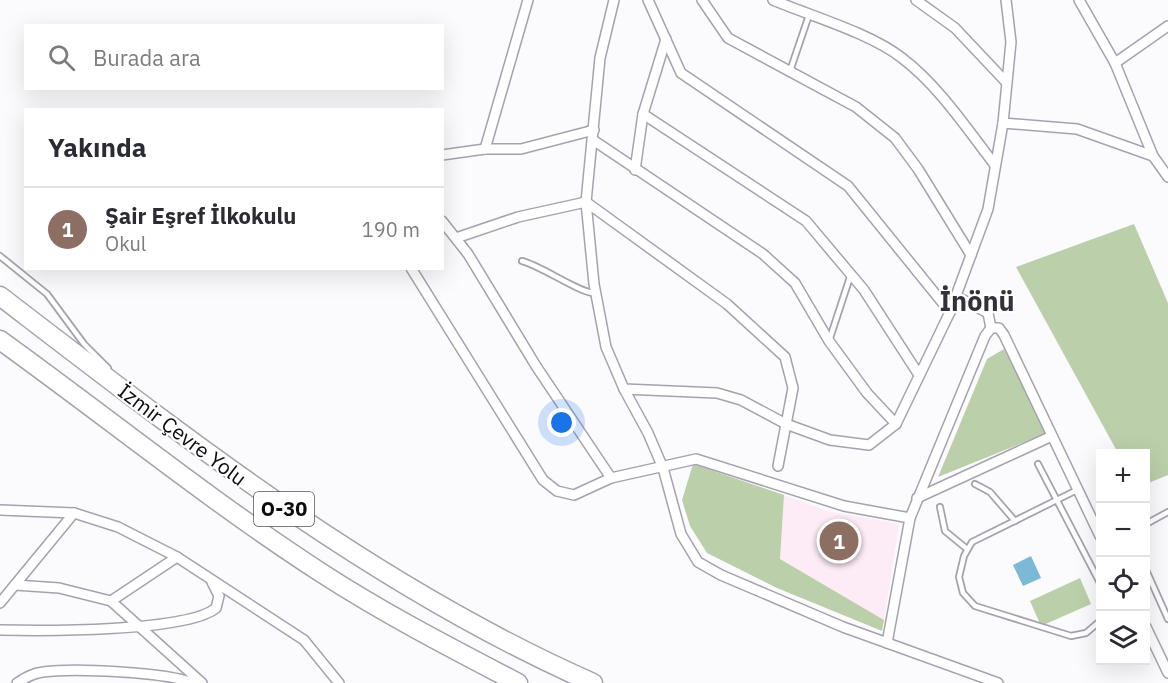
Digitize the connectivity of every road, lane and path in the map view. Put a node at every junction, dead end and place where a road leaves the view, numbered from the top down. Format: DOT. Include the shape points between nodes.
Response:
graph roads {
  1 [pos="528,0"];
  2 [pos="614,0"];
  3 [pos="648,0"];
  4 [pos="702,0"];
  5 [pos="773,0"];
  6 [pos="916,0"];
  7 [pos="1005,0"];
  8 [pos="1079,0"];
  9 [pos="809,15"];
  10 [pos="1168,26"];
  11 [pos="666,39"];
  12 [pos="1115,63"];
  13 [pos="790,71"];
  14 [pos="1006,82"];
  15 [pos="644,114"];
  16 [pos="1003,123"];
  17 [pos="594,130"];
  18 [pos="593,140"];
  19 [pos="485,149"];
  20 [pos="444,155"];
  21 [pos="1153,156"];
  22 [pos="995,165"];
  23 [pos="635,170"];
  24 [pos="1168,177"];
  25 [pos="586,202"];
  26 [pos="444,223"];
  27 [pos="456,238"];
  28 [pos="971,255"];
  29 [pos="0,256"];
  30 [pos="522,261"];
  31 [pos="412,270"];
  32 [pos="851,274"];
  33 [pos="596,293"];
  34 [pos="956,296"];
  35 [pos="2,301"];
  36 [pos="950,312"];
  37 [pos="991,328"];
  38 [pos="0,339"];
  39 [pos="829,341"];
  40 [pos="919,375"];
  41 [pos="624,389"];
  42 [pos="152,413"];
  43 [pos="896,423"];
  44 [pos="786,424"];
  45 [pos="1052,436"];
  46 [pos="1038,464"];
  47 [pos="778,466"];
  48 [pos="663,468"];
  49 [pos="611,478"];
  50 [pos="975,484"];
  51 [pos="1078,490"];
  52 [pos="917,498"];
  53 [pos="1057,500"];
  54 [pos="940,507"];
  55 [pos="0,510"];
  56 [pos="1168,512"];
  57 [pos="74,513"];
  58 [pos="910,518"];
  59 [pos="1016,520"];
  60 [pos="1150,522"];
  61 [pos="1096,526"];
  62 [pos="967,549"];
  63 [pos="177,557"];
  64 [pos="1096,574"];
  65 [pos="211,579"];
  66 [pos="1150,579"];
  67 [pos="15,585"];
  68 [pos="111,601"];
  69 [pos="0,603"];
  70 [pos="1168,619"];
  71 [pos="137,625"];
  72 [pos="1096,625"];
  73 [pos="0,630"];
  74 [pos="1150,635"];
  75 [pos="887,644"];
  76 [pos="1168,673"];
  77 [pos="17,683"];
  78 [pos="193,683"];
  79 [pos="202,683"];
  80 [pos="339,683"];
  81 [pos="518,683"];
  82 [pos="593,683"];
  83 [pos="998,683"];
  1 -- 19 [label="street"];
  2 -- 17 [label="street" via="600,58"];
  3 -- 11 [label="street"];
  4 -- 13 [label="street" via="728,38"];
  5 -- 9 [label="street"];
  6 -- 14 [label="street" via="955,28"];
  7 -- 14 [label="street" via="1011,42"];
  8 -- 12 [label="street"];
  9 -- 13 [label="lane"];
  9 -- 22 [label="street" via="902,58 941,98"];
  10 -- 12 [label="street"];
  11 -- 15 [label="street"];
  11 -- 36 [label="street" via="681,74 848,186"];
  12 -- 21 [label="street"];
  13 -- 28 [label="street" via="856,107 895,138"];
  14 -- 16 [label="street"];
  15 -- 23 [label="street"];
  15 -- 32 [label="street" via="806,221"];
  16 -- 21 [label="street" via="1077,129"];
  16 -- 22 [label="street"];
  17 -- 18 [label="street"];
  17 -- 19 [label="street" via="521,149"];
  18 -- 23 [label="street"];
  18 -- 25 [label="street"];
  19 -- 20 [label="street"];
  21 -- 24 [label="street"];
  22 -- 28 [label="street" via="988,210"];
  23 -- 39 [label="street" via="763,254 795,283"];
  25 -- 27 [label="street" via="518,217"];
  25 -- 33 [label="street"];
  25 -- 44 [label="street" via="727,304 785,357 793,388"];
  26 -- 27 [label="street"];
  27 -- 49 [label="street"];
  28 -- 34 [label="street"];
  29 -- 42 [label="lane" via="47,294 84,344"];
  30 -- 33 [label="lane" via="586,292"];
  31 -- 49 [label="street" via="543,480 557,491 574,495"];
  32 -- 39 [label="lane"];
  32 -- 40 [label="street"];
  33 -- 41 [label="street" via="606,347"];
  34 -- 36 [label="street"];
  34 -- 37 [label="street" via="988,313"];
  35 -- 42 [label="highway, İzmir Çevre Yolu / O-30"];
  36 -- 40 [label="street"];
  37 -- 45 [label="street" via="999,328 1004,335"];
  37 -- 52 [label="street"];
  38 -- 81 [label="highway, İzmir Çevre Yolu / O-30" via="146,450 321,573 400,621"];
  39 -- 43 [label="street" via="867,393"];
  40 -- 43 [label="street"];
  41 -- 44 [label="street" via="717,393 741,400"];
  41 -- 48 [label="street"];
  42 -- 82 [label="highway, İzmir Çevre Yolu / O-30" via="264,495 398,581 471,623"];
  43 -- 44 [label="street" via="869,445 830,440"];
  44 -- 47 [label="street"];
  45 -- 51 [label="street"];
  45 -- 52 [label="street"];
  46 -- 53 [label="lane"];
  48 -- 49 [label="street"];
  48 -- 58 [label="street" via="696,459 844,506"];
  48 -- 75 [label="street" via="681,534 698,562"];
  50 -- 59 [label="lane" via="990,492"];
  51 -- 53 [label="lane"];
  51 -- 61 [label="street"];
  52 -- 58 [label="street"];
  53 -- 59 [label="lane"];
  53 -- 64 [label="lane"];
  54 -- 62 [label="lane" via="945,531"];
  55 -- 57 [label="street"];
  56 -- 60 [label="lane"];
  57 -- 63 [label="street" via="118,527"];
  57 -- 67 [label="street"];
  58 -- 75 [label="street"];
  59 -- 62 [label="lane" via="972,542"];
  62 -- 72 [label="lane" via="960,582 966,598 975,606 1071,636 1086,633"];
  63 -- 65 [label="street"];
  63 -- 68 [label="street"];
  65 -- 71 [label="street" via="219,596 210,613 190,621"];
  65 -- 80 [label="street" via="304,640"];
  66 -- 70 [label="lane"];
  67 -- 68 [label="street" via="58,588"];
  67 -- 69 [label="street"];
  68 -- 71 [label="street"];
  71 -- 73 [label="street" via="57,632"];
  71 -- 79 [label="street"];
  74 -- 76 [label="street"];
  75 -- 83 [label="street"];
  77 -- 78 [label="street" via="40,672 72,671 159,675"];
}
